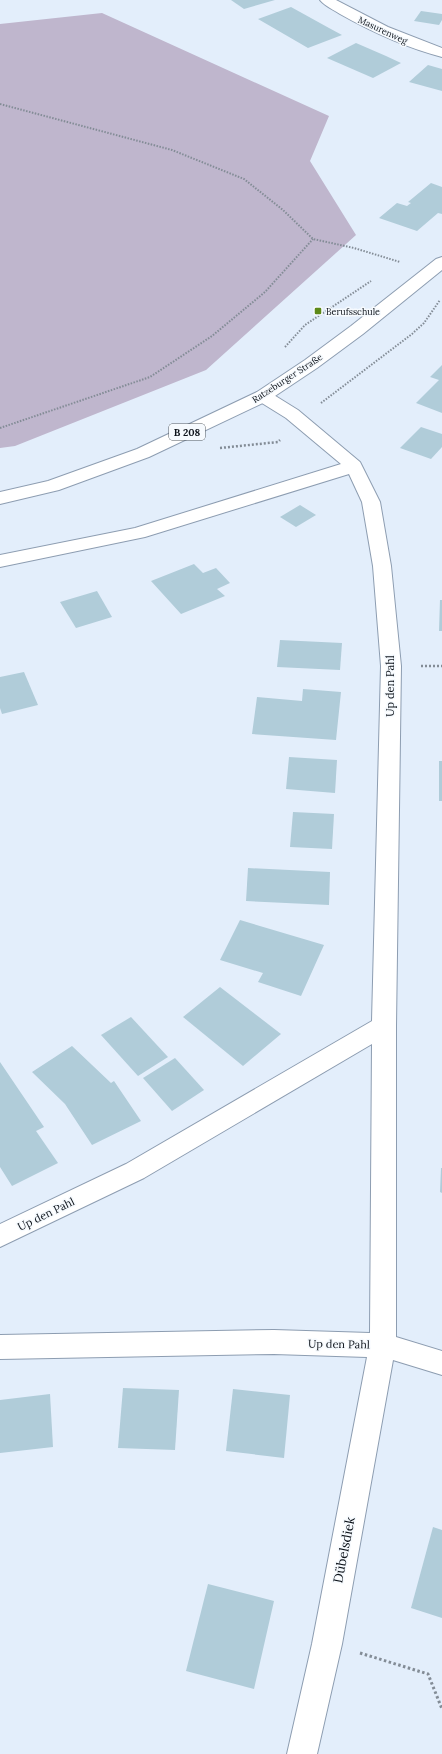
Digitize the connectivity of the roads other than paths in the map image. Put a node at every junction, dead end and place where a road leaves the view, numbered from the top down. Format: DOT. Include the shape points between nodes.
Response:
graph roads {
  1 [pos="327,0"];
  2 [pos="442,53"];
  3 [pos="442,262"];
  4 [pos="263,396"];
  5 [pos="354,466"];
  6 [pos="0,498"];
  7 [pos="0,561"];
  8 [pos="384,1026"];
  9 [pos="0,1236"];
  10 [pos="383,1345"];
  11 [pos="0,1347"];
  12 [pos="442,1363"];
  13 [pos="302,1754"];
  1 -- 2 [label="street, Masurenweg" via="385,32"];
  3 -- 4 [label="street, Ratzeburger Straße / B 208" via="357,330"];
  4 -- 5 [label="street, Up den Pahl" via="292,414"];
  4 -- 6 [label="street, Ratzeburger Straße / B 208" via="143,453 53,486"];
  5 -- 7 [label="street" via="138,533"];
  5 -- 8 [label="street, Up den Pahl" via="371,502 382,566 392,666"];
  8 -- 9 [label="street, Up den Pahl" via="135,1171"];
  8 -- 10 [label="street, Up den Pahl"];
  10 -- 11 [label="street, Up den Pahl" via="274,1342"];
  10 -- 12 [label="street"];
  10 -- 13 [label="street, Dübelsdiek" via="327,1644"];
}
